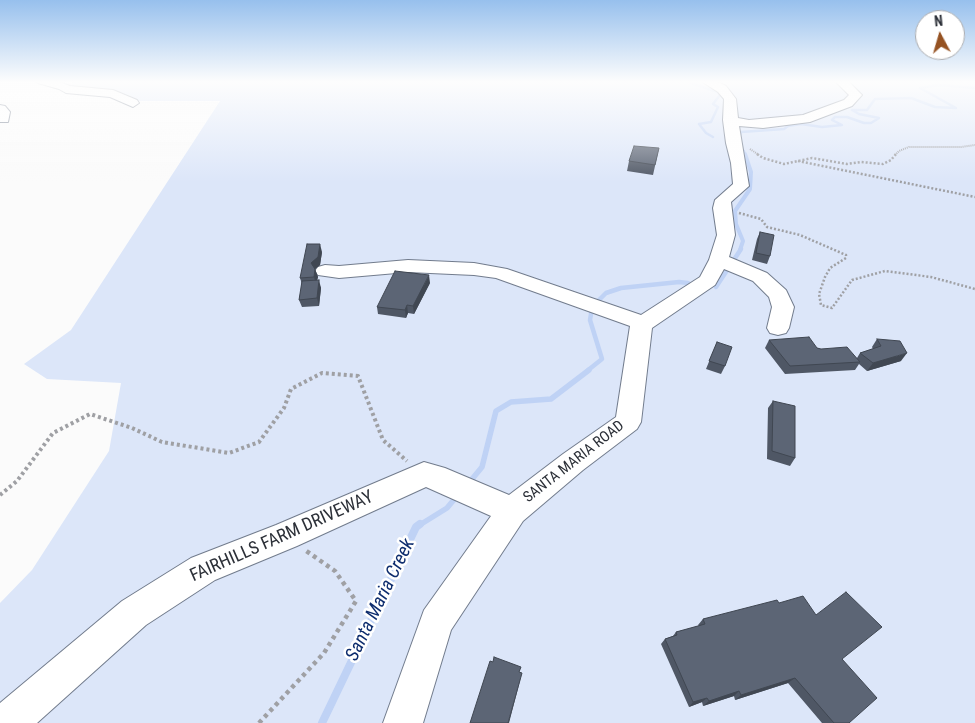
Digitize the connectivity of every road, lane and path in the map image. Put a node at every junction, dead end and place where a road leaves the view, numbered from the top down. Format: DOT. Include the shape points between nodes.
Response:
graph roads {
  1 [pos="733,115"];
  2 [pos="816,115"];
  3 [pos="736,130"];
  4 [pos="975,145"];
  5 [pos="798,160"];
  6 [pos="975,197"];
  7 [pos="722,208"];
  8 [pos="726,263"];
  9 [pos="325,271"];
  10 [pos="975,289"];
  11 [pos="643,324"];
  12 [pos="778,328"];
  13 [pos="430,476"];
  14 [pos="0,495"];
  15 [pos="503,506"];
  16 [pos="286,536"];
  17 [pos="7,723"];
  18 [pos="259,723"];
  19 [pos="403,723"];
  1 -- 3 [label="street"];
  2 -- 3 [label="street"];
  3 -- 5 [label="path" via="750,149 763,158 784,164"];
  3 -- 7 [label="street" via="741,186 723,200"];
  4 -- 5 [label="path" via="910,147 883,164 847,164 812,158"];
  5 -- 6 [label="path"];
  7 -- 8 [label="street"];
  7 -- 10 [label="path" via="761,219 767,227 800,235 846,255 830,268 825,277 819,294 821,305 832,308 852,280 885,271"];
  8 -- 11 [label="street" via="708,281"];
  8 -- 12 [label="street" via="760,277 779,295 783,307"];
  9 -- 11 [label="street" via="408,266 500,273"];
  11 -- 15 [label="street, SANTA MARIA ROAD" via="628,422 573,462"];
  13 -- 14 [label="path" via="383,440 358,376 322,373 291,389 284,408 259,442 229,453 162,442 90,414 54,433 17,481"];
  13 -- 15 [label="street"];
  13 -- 16 [label="street, FAIRHILLS FARM DRIVEWAY"];
  15 -- 19 [label="street, SANTA MARIA ROAD" via="436,622"];
  16 -- 17 [label="street, FAIRHILLS FARM DRIVEWAY" via="203,569 134,613"];
  16 -- 18 [label="path" via="335,572 356,601 324,653"];
}
